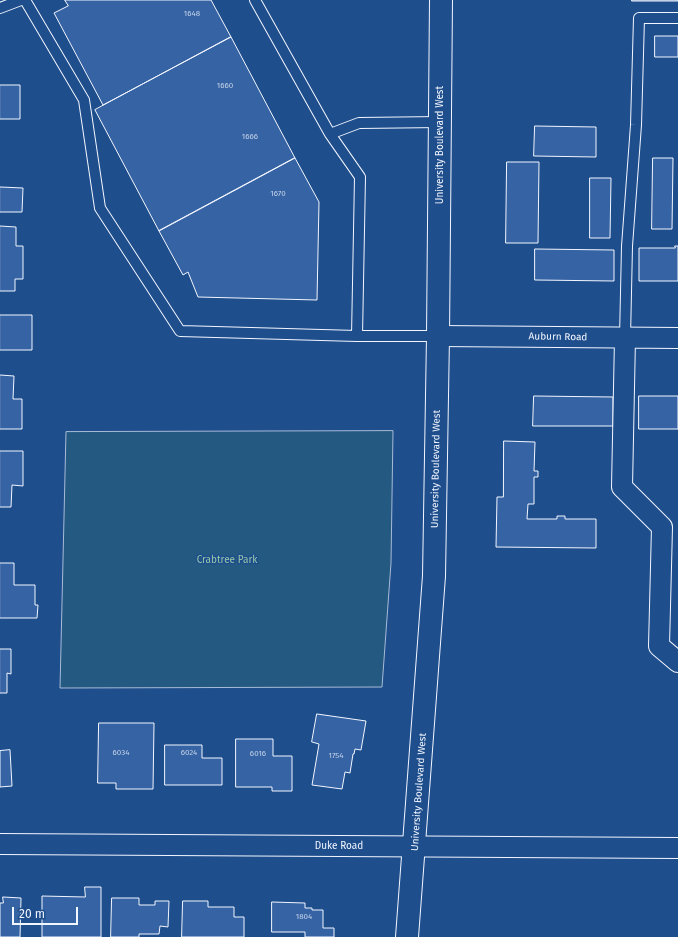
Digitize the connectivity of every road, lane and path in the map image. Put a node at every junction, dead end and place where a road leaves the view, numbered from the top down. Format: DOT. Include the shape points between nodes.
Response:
graph roads {
  1 [pos="21,0"];
  2 [pos="25,0"];
  3 [pos="255,0"];
  4 [pos="441,0"];
  5 [pos="0,8"];
  6 [pos="678,18"];
  7 [pos="440,122"];
  8 [pos="330,134"];
  9 [pos="357,336"];
  10 [pos="438,336"];
  11 [pos="625,338"];
  12 [pos="678,338"];
  13 [pos="678,662"];
  14 [pos="0,844"];
  15 [pos="415,847"];
  16 [pos="678,848"];
  17 [pos="408,937"];
  1 -- 5 [label="lane"];
  2 -- 9 [label="lane" via="84,100 100,208 180,331"];
  3 -- 8 [label="lane"];
  4 -- 7 [label="main road, University Boulevard West"];
  6 -- 11 [label="lane" via="640,18 636,125 627,246"];
  7 -- 8 [label="lane" via="359,123"];
  7 -- 10 [label="main road, University Boulevard West"];
  8 -- 9 [label="lane" via="360,177"];
  9 -- 10 [label="lane"];
  10 -- 11 [label="street, Auburn Road"];
  10 -- 15 [label="main road, University Boulevard West" via="434,576"];
  11 -- 12 [label="street, Auburn Road"];
  11 -- 13 [label="street" via="622,487 662,527 659,646"];
  14 -- 15 [label="street, Duke Road"];
  15 -- 16 [label="street, Duke Road"];
  15 -- 17 [label="main road, University Boulevard West"];
}
